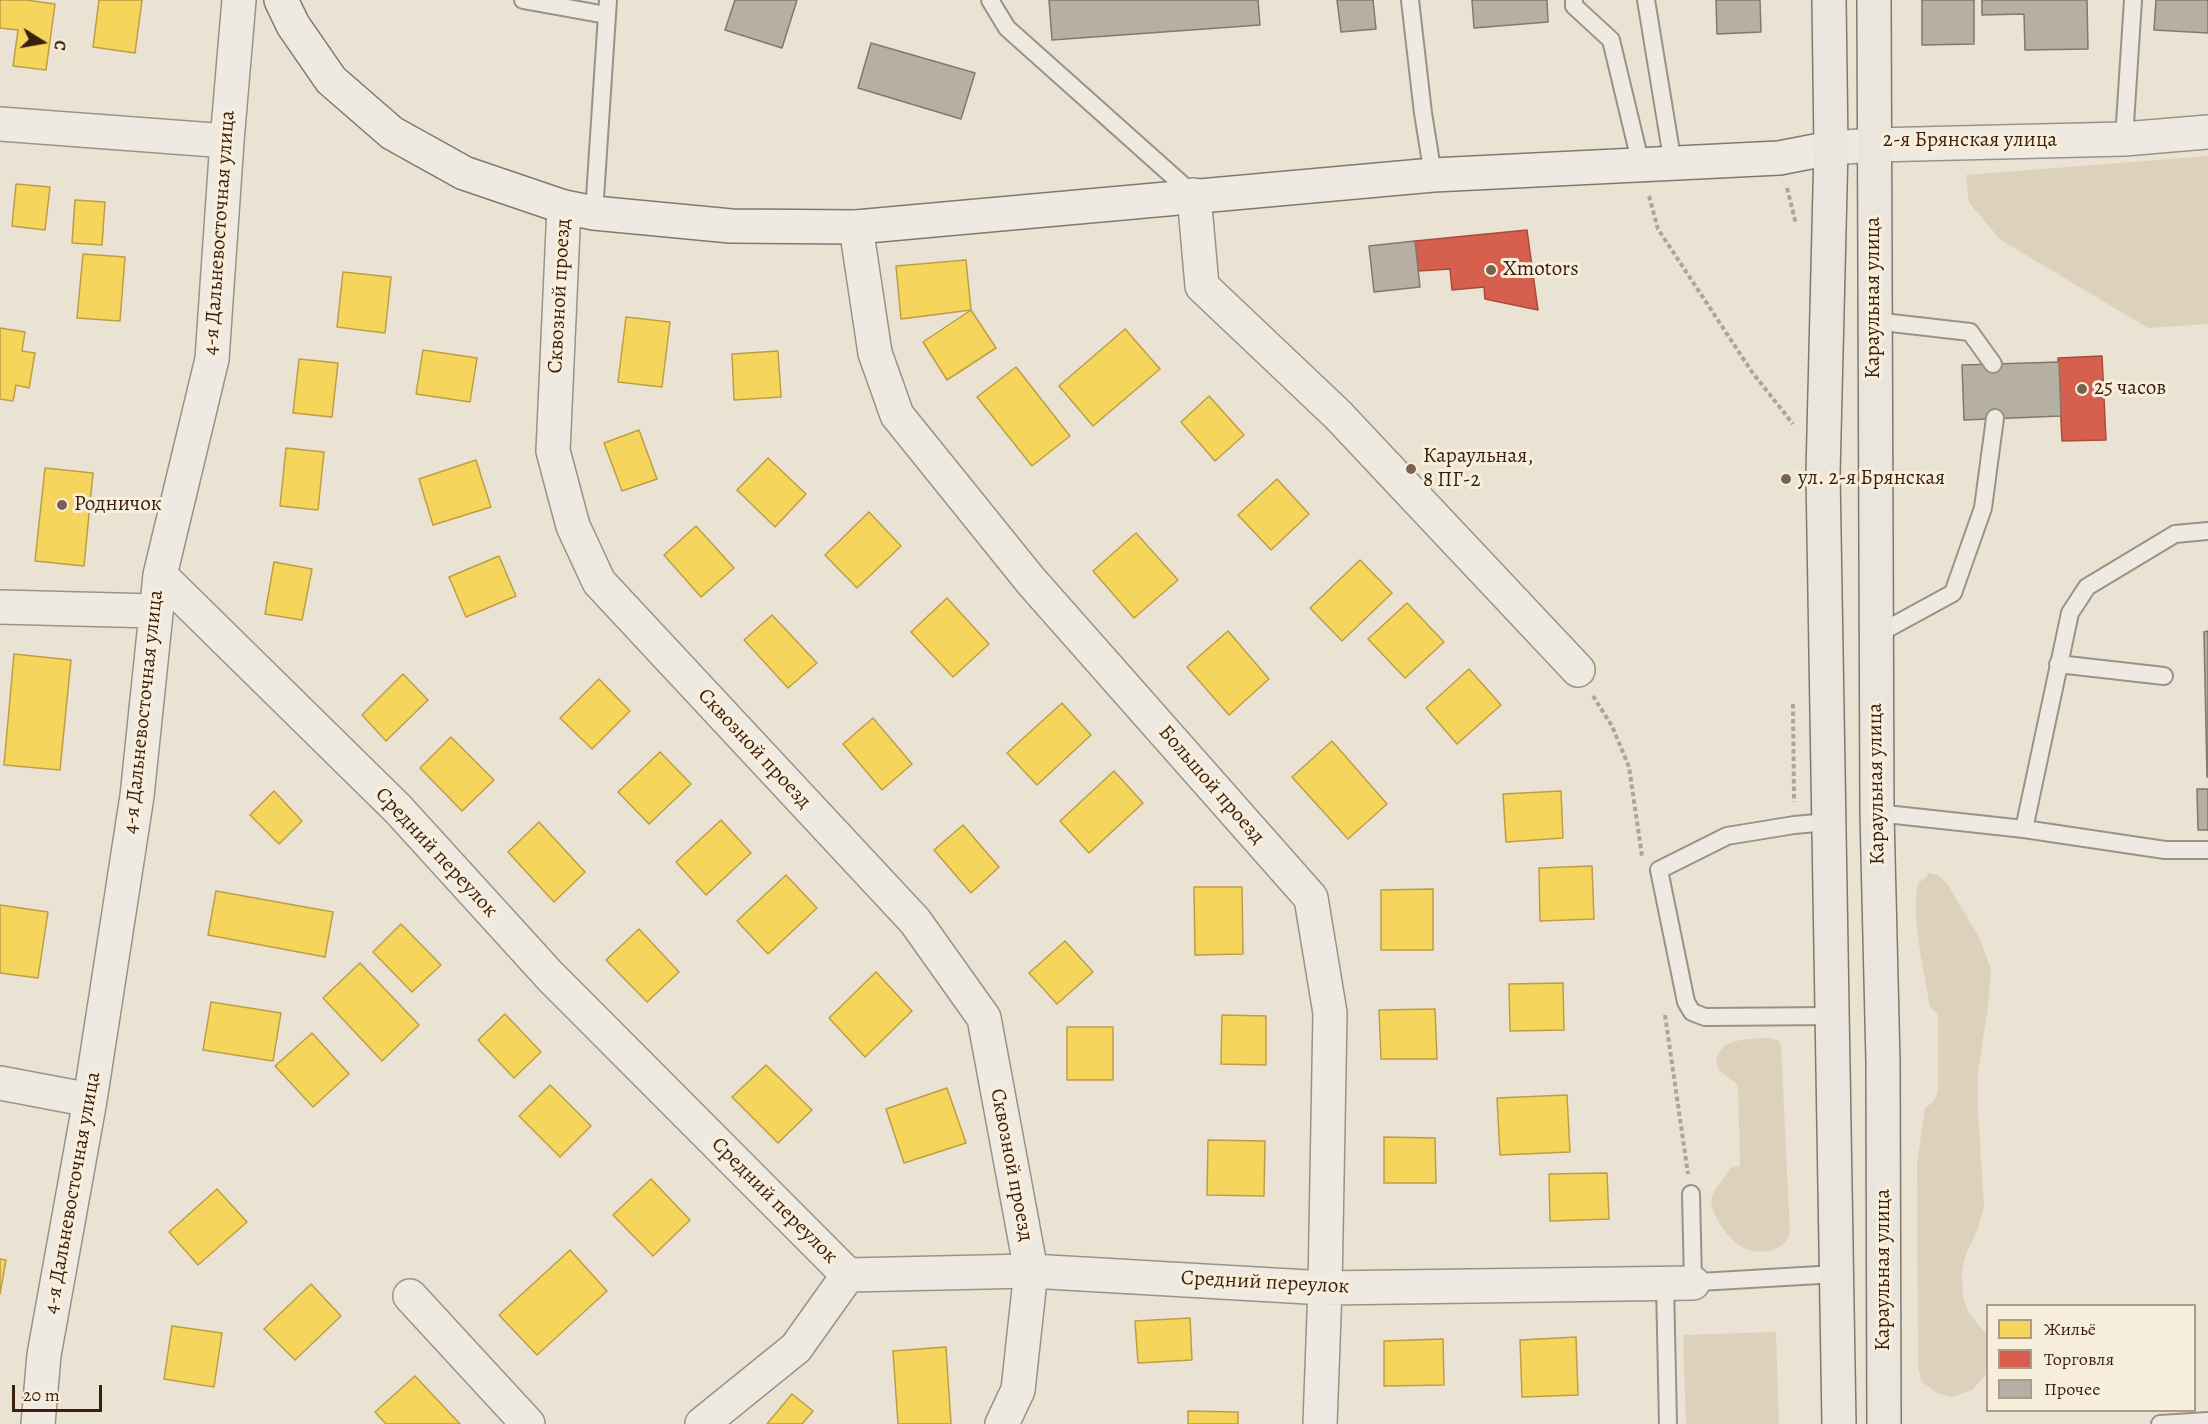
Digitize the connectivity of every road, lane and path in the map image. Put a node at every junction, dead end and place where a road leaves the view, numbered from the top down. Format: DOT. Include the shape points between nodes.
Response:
graph roads {
  1 [pos="239,0"];
  2 [pos="281,0"];
  3 [pos="523,0"];
  4 [pos="990,0"];
  5 [pos="1410,0"];
  6 [pos="1574,0"];
  7 [pos="1646,0"];
  8 [pos="1829,0"];
  9 [pos="1874,0"];
  10 [pos="2133,0"];
  11 [pos="607,7"];
  12 [pos="0,124"];
  13 [pos="2208,132"];
  14 [pos="2124,140"];
  15 [pos="227,141"];
  16 [pos="1874,145"];
  17 [pos="1831,148"];
  18 [pos="1657,164"];
  19 [pos="1433,175"];
  20 [pos="1194,195"];
  21 [pos="579,210"];
  22 [pos="856,227"];
  23 [pos="1874,321"];
  24 [pos="1993,364"];
  25 [pos="1995,418"];
  26 [pos="1795,427"];
  27 [pos="2208,531"];
  28 [pos="160,575"];
  29 [pos="0,607"];
  30 [pos="155,611"];
  31 [pos="1876,635"];
  32 [pos="2058,664"];
  33 [pos="1578,670"];
  34 [pos="2164,676"];
  35 [pos="1876,813"];
  36 [pos="1828,822"];
  37 [pos="2024,829"];
  38 [pos="2208,850"];
  39 [pos="1832,1016"];
  40 [pos="0,1083"];
  41 [pos="90,1100"];
  42 [pos="1691,1194"];
  43 [pos="1031,1271"];
  44 [pos="848,1275"];
  45 [pos="1836,1275"];
  46 [pos="1679,1284"];
  47 [pos="1325,1288"];
  48 [pos="410,1296"];
  49 [pos="2208,1421"];
  50 [pos="38,1424"];
  51 [pos="528,1424"];
  52 [pos="702,1424"];
  53 [pos="1002,1424"];
  54 [pos="1320,1424"];
  55 [pos="1668,1424"];
  56 [pos="1839,1424"];
  57 [pos="1884,1424"];
  58 [pos="2160,1424"];
  1 -- 15 [label="street, 4-я Дальневосточная улица"];
  2 -- 21 [label="street" via="293,25 331,80 393,133 464,173"];
  3 -- 11 [label="lane"];
  4 -- 20 [label="lane" via="1007,28"];
  5 -- 19 [label="lane"];
  6 -- 18 [label="lane" via="1574,6 1611,40"];
  7 -- 18 [label="lane"];
  8 -- 17 [label="main road"];
  9 -- 16 [label="main road, 2-я Брянская улица"];
  10 -- 14 [label="lane"];
  11 -- 21 [label="lane"];
  12 -- 15 [label="street"];
  13 -- 14 [label="street, 2-я Брянская улица"];
  14 -- 16 [label="street, 2-я Брянская улица"];
  15 -- 28 [label="street, 4-я Дальневосточная улица" via="212,358"];
  16 -- 17 [label="street"];
  16 -- 23 [label="main road, Караульная улица"];
  17 -- 18 [label="street" via="1779,158"];
  17 -- 36 [label="main road" via="1823,474"];
  18 -- 19 [label="street"];
  18 -- 26 [label="path" via="1658,229 1752,372"];
  19 -- 20 [label="street"];
  20 -- 22 [label="street"];
  20 -- 33 [label="street" via="1202,286 1338,415"];
  21 -- 22 [label="street" via="731,226"];
  21 -- 43 [label="street, Сквозной проезд" via="553,451 573,526 599,582 915,921 984,1018"];
  22 -- 47 [label="street, Большой проезд" via="875,352 897,415 1031,581 1311,898 1330,1013"];
  23 -- 24 [label="lane" via="1970,332"];
  23 -- 31 [label="main road, Караульная улица"];
  25 -- 31 [label="lane" via="1983,508 1953,592"];
  27 -- 32 [label="lane" via="2175,534 2087,587 2070,613"];
  28 -- 30 [label="street, 4-я Дальневосточная улица"];
  28 -- 44 [label="street, Средний переулок" via="398,809 550,976"];
  29 -- 30 [label="street"];
  30 -- 41 [label="street, 4-я Дальневосточная улица" via="137,796"];
  31 -- 35 [label="main road, Караульная улица"];
  32 -- 34 [label="lane"];
  32 -- 37 [label="lane"];
  35 -- 37 [label="lane"];
  35 -- 57 [label="main road, Караульная улица" via="1883,1062"];
  36 -- 39 [label="main road"];
  36 -- 39 [label="lane" via="1727,836 1659,870 1686,1002 1692,1012 1705,1017"];
  37 -- 38 [label="lane" via="2165,850"];
  39 -- 45 [label="main road"];
  40 -- 41 [label="street"];
  41 -- 50 [label="street, 4-я Дальневосточная улица" via="44,1355"];
  42 -- 46 [label="lane"];
  43 -- 44 [label="street, Средний переулок"];
  43 -- 47 [label="street, Средний переулок"];
  43 -- 53 [label="street, Сквозной проезд" via="1018,1390"];
  44 -- 52 [label="street" via="796,1348"];
  45 -- 46 [label="lane"];
  45 -- 56 [label="main road"];
  46 -- 47 [label="street, Средний переулок"];
  46 -- 55 [label="lane"];
  47 -- 54 [label="street, Большой проезд"];
  48 -- 51 [label="street"];
  49 -- 58 [label="lane"];
}
